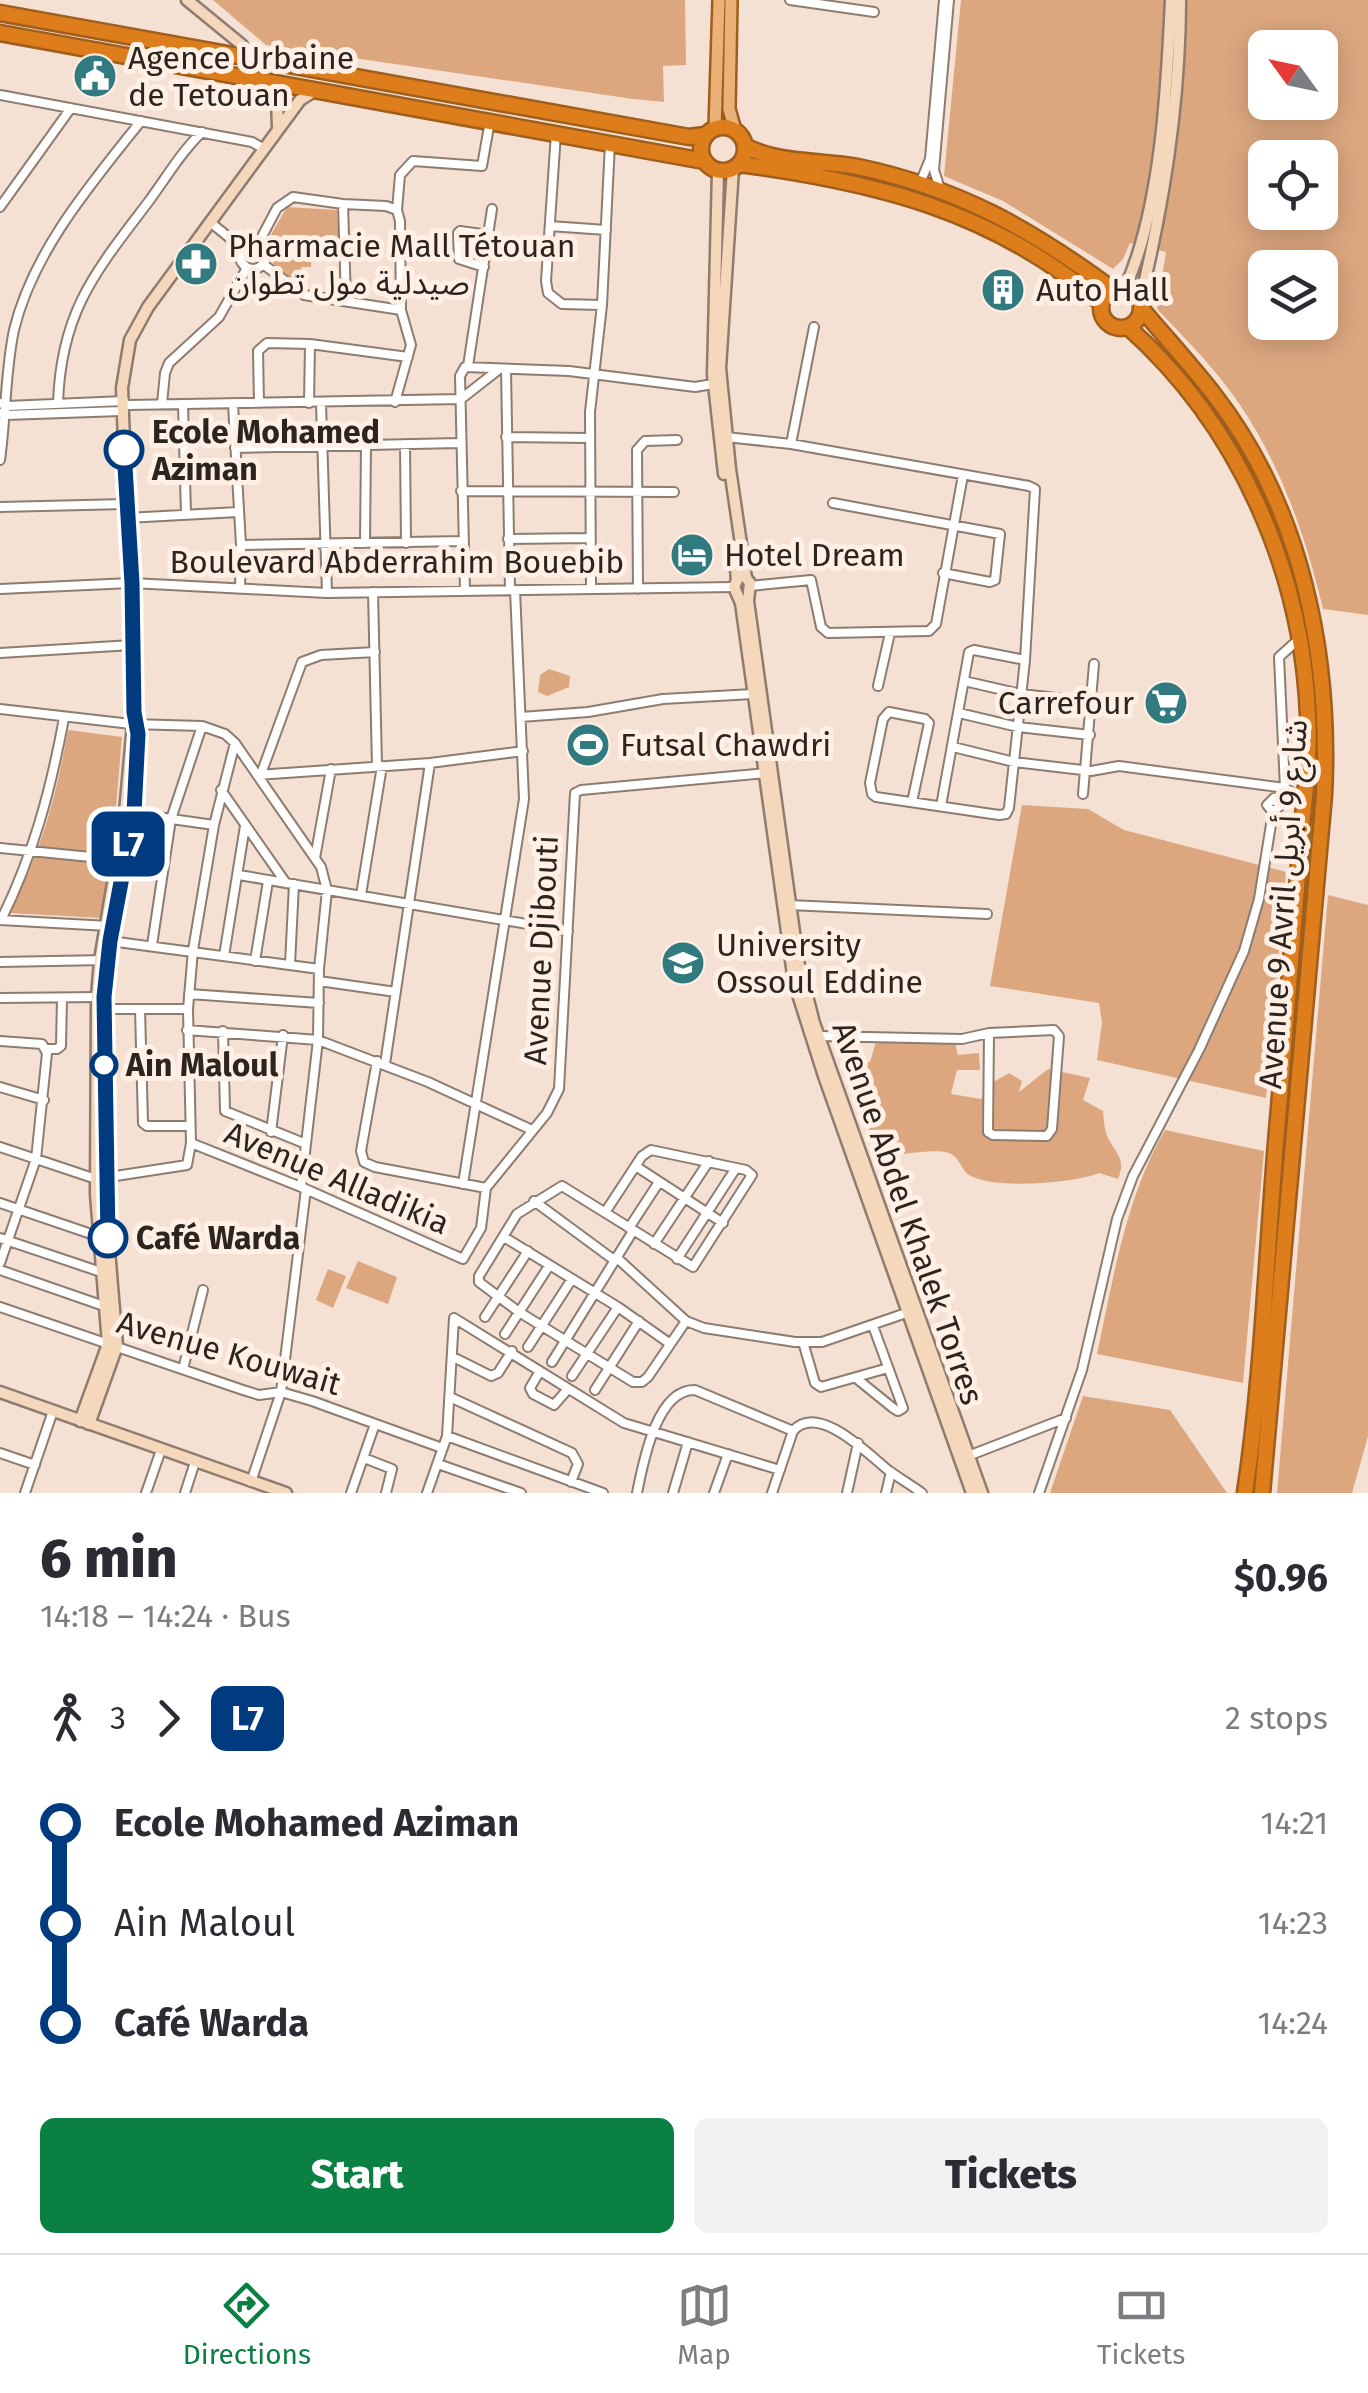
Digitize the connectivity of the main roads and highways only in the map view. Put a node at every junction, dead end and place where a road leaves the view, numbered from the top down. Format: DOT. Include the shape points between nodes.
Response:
graph roads {
  1 [pos="186,0"];
  2 [pos="719,0"];
  3 [pos="731,0"];
  4 [pos="1171,0"];
  5 [pos="1180,0"];
  6 [pos="0,12"];
  7 [pos="0,33"];
  8 [pos="244,56"];
  9 [pos="257,78"];
  10 [pos="317,89"];
  11 [pos="278,130"];
  12 [pos="735,130"];
  13 [pos="710,132"];
  14 [pos="746,146"];
  15 [pos="704,161"];
  16 [pos="730,168"];
  17 [pos="1118,289"];
  18 [pos="1101,304"];
  19 [pos="1141,305"];
  20 [pos="1128,327"];
  21 [pos="742,585"];
  22 [pos="767,772"];
  23 [pos="109,926"];
  24 [pos="104,960"];
  25 [pos="103,1237"];
  26 [pos="912,1311"];
  27 [pos="113,1345"];
  28 [pos="0,1392"];
  29 [pos="85,1422"];
  30 [pos="286,1493"];
  31 [pos="972,1493"];
  32 [pos="982,1493"];
  33 [pos="1246,1493"];
  34 [pos="1262,1493"];
  1 -- 8 [label="main road" via="239,42"];
  2 -- 13 [label="main road"];
  3 -- 12 [label="main road"];
  4 -- 17 [label="main road" via="1168,79 1145,231 1139,257"];
  5 -- 19 [label="main road" via="1164,178"];
  6 -- 8 [label="highway"];
  7 -- 9 [label="highway"];
  8 -- 13 [label="highway" via="689,138"];
  9 -- 10 [label="highway"];
  9 -- 11 [label="main road" via="278,98"];
  10 -- 11 [label="main road"];
  10 -- 15 [label="highway"];
  11 -- 23 [label="main road" via="136,326 126,352 134,720 130,813"];
  12 -- 13 [label="highway"];
  12 -- 14 [label="highway"];
  13 -- 15 [label="highway" via="700,148"];
  14 -- 16 [label="highway"];
  14 -- 17 [label="highway" via="943,192 1030,232"];
  15 -- 16 [label="highway"];
  16 -- 18 [label="highway" via="857,183 934,206 1032,251"];
  16 -- 21 [label="main road, Avenue Abdel Khalek Torres" via="720,354"];
  16 -- 21 [label="main road, Avenue Abdel Khalek Torres" via="713,384"];
  17 -- 18 [label="highway"];
  17 -- 19 [label="highway"];
  18 -- 20 [label="highway" via="1107,324"];
  19 -- 20 [label="highway" via="1138,320"];
  19 -- 34 [label="highway, Avenue 9 Avril شارع 9 أبريل" via="1216,398 1268,489 1308,595 1325,698 1324,795"];
  20 -- 33 [label="highway, Avenue 9 Avril شارع 9 أبريل" via="1196,398 1236,460 1282,566 1308,716"];
  21 -- 22 [label="main road, Avenue Abdel Khalek Torres"];
  21 -- 22 [label="main road, Avenue Abdel Khalek Torres"];
  22 -- 26 [label="main road, Avenue Abdel Khalek Torres" via="798,961 818,1036"];
  22 -- 26 [label="main road, Avenue Abdel Khalek Torres" via="794,982"];
  23 -- 24 [label="main road"];
  23 -- 24 [label="main road"];
  24 -- 25 [label="main road"];
  25 -- 27 [label="main road"];
  25 -- 27 [label="main road" via="104,1306"];
  26 -- 31 [label="main road, Avenue Abdel Khalek Torres"];
  26 -- 32 [label="main road, Avenue Abdel Khalek Torres"];
  27 -- 29 [label="main road"];
  28 -- 29 [label="main road"];
  29 -- 30 [label="main road"];
}
